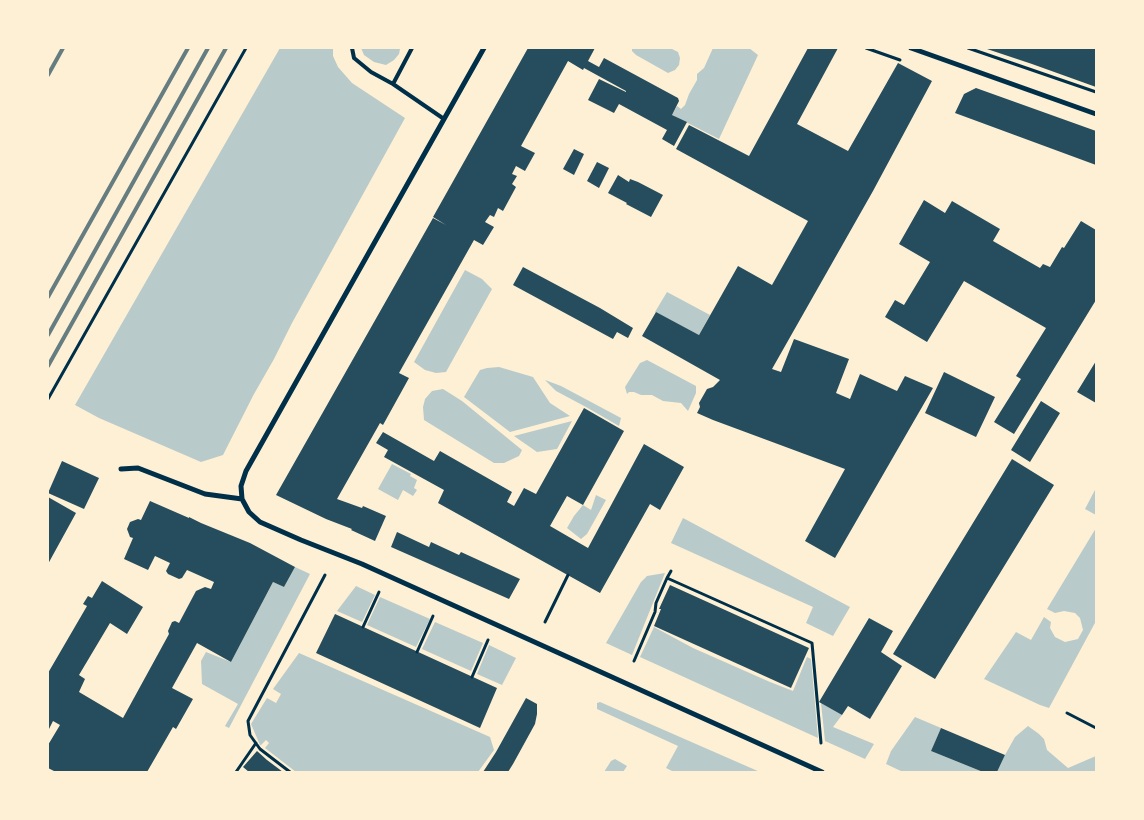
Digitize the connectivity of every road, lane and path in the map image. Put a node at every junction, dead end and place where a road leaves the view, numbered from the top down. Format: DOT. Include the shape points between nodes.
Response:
graph roads {
  1 [pos="246,48"];
  2 [pos="352,48"];
  3 [pos="412,48"];
  4 [pos="484,48"];
  5 [pos="911,48"];
  6 [pos="968,48"];
  7 [pos="393,84"];
  8 [pos="1096,92"];
  9 [pos="1096,114"];
  10 [pos="444,119"];
  11 [pos="48,398"];
  12 [pos="121,469"];
  13 [pos="242,498"];
  14 [pos="670,571"];
  15 [pos="325,575"];
  16 [pos="568,575"];
  17 [pos="668,578"];
  18 [pos="379,592"];
  19 [pos="433,616"];
  20 [pos="545,622"];
  21 [pos="363,627"];
  22 [pos="488,640"];
  23 [pos="417,652"];
  24 [pos="634,661"];
  25 [pos="472,677"];
  26 [pos="1066,713"];
  27 [pos="1096,728"];
  28 [pos="256,743"];
  29 [pos="822,743"];
  30 [pos="236,772"];
  31 [pos="290,772"];
  32 [pos="822,772"];
  1 -- 11 [label="path"];
  2 -- 7 [label="lane" via="354,58"];
  3 -- 7 [label="lane"];
  4 -- 10 [label="street"];
  5 -- 9 [label="street"];
  6 -- 8 [label="path"];
  7 -- 10 [label="lane"];
  10 -- 13 [label="street" via="246,471 241,486"];
  12 -- 13 [label="street" via="138,468 205,494"];
  13 -- 32 [label="street" via="249,512 260,522 362,564"];
  14 -- 17 [label="path"];
  15 -- 28 [label="path" via="248,721 250,735"];
  16 -- 20 [label="path"];
  17 -- 24 [label="path"];
  17 -- 29 [label="path" via="812,643"];
  18 -- 21 [label="path"];
  19 -- 23 [label="path"];
  22 -- 25 [label="path"];
  26 -- 27 [label="path"];
  28 -- 30 [label="path"];
  28 -- 31 [label="path"];
}
